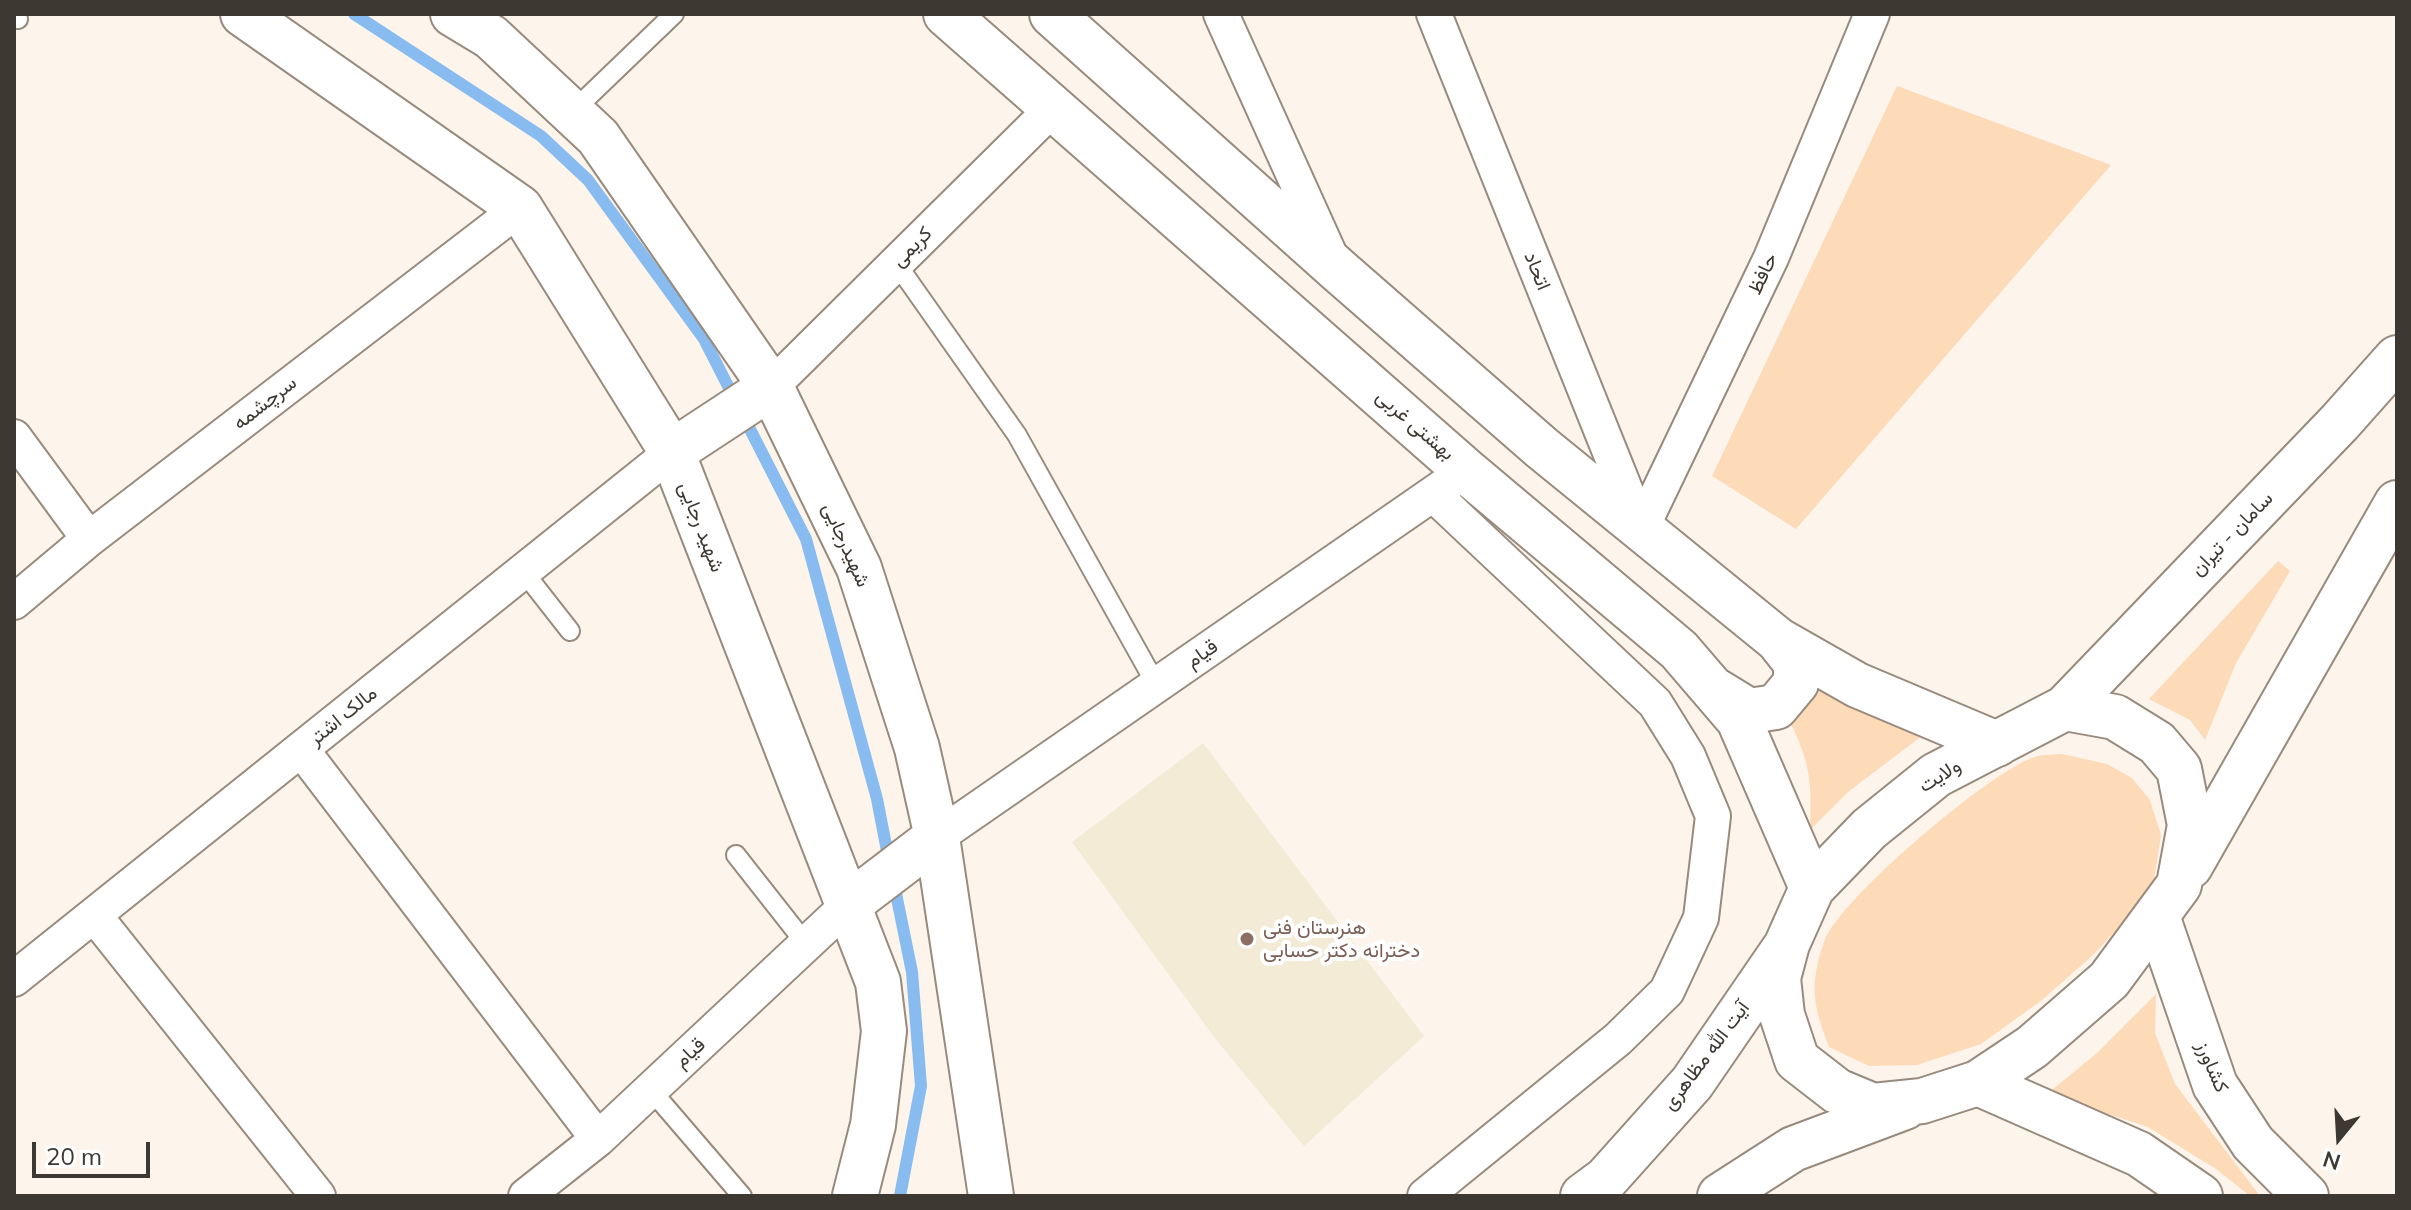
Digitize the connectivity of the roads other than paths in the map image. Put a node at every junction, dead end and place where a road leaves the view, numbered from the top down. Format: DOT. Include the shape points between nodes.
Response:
graph roads {
  1 [pos="243,14"];
  2 [pos="453,14"];
  3 [pos="674,14"];
  4 [pos="946,14"];
  5 [pos="1052,14"];
  6 [pos="1221,14"];
  7 [pos="1434,14"];
  8 [pos="1872,14"];
  9 [pos="1054,107"];
  10 [pos="572,112"];
  11 [pos="520,208"];
  12 [pos="896,263"];
  13 [pos="1337,269"];
  14 [pos="2397,358"];
  15 [pos="771,387"];
  16 [pos="14,437"];
  17 [pos="672,452"];
  18 [pos="1450,482"];
  19 [pos="2397,503"];
  20 [pos="1641,529"];
  21 [pos="89,539"];
  22 [pos="523,571"];
  23 [pos="14,602"];
  24 [pos="570,631"];
  25 [pos="1778,640"];
  26 [pos="1157,686"];
  27 [pos="1711,688"];
  28 [pos="2065,708"];
  29 [pos="1997,744"];
  30 [pos="301,749"];
  31 [pos="937,837"];
  32 [pos="736,855"];
  33 [pos="1812,888"];
  34 [pos="2168,900"];
  35 [pos="849,904"];
  36 [pos="94,915"];
  37 [pos="806,944"];
  38 [pos="1787,944"];
  39 [pos="14,979"];
  40 [pos="1978,1083"];
  41 [pos="651,1090"];
  42 [pos="1922,1101"];
  43 [pos="598,1139"];
  44 [pos="318,1196"];
  45 [pos="526,1196"];
  46 [pos="742,1196"];
  47 [pos="855,1196"];
  48 [pos="991,1196"];
  49 [pos="1425,1196"];
  50 [pos="1583,1196"];
  51 [pos="1720,1196"];
  52 [pos="2200,1196"];
  53 [pos="2306,1196"];
  1 -- 11 [label="street, شهید رجایی"];
  2 -- 10 [label="street, شهیدرجایی" via="491,37"];
  3 -- 10 [label="lane"];
  4 -- 9 [label="street, بهشتی غربی"];
  5 -- 13 [label="street"];
  6 -- 13 [label="street"];
  7 -- 20 [label="street, اتحاد"];
  8 -- 20 [label="street, حافظ" via="1771,258"];
  9 -- 12 [label="street, کریمی"];
  9 -- 18 [label="street, بهشتی غربی"];
  10 -- 15 [label="street, شهیدرجایی" via="598,137"];
  11 -- 17 [label="street, شهید رجایی"];
  11 -- 21 [label="street, سرچشمه"];
  12 -- 15 [label="street, کریمی"];
  12 -- 26 [label="lane" via="1017,435"];
  13 -- 20 [label="street"];
  14 -- 28 [label="street, سامان - تیران"];
  15 -- 17 [label="street"];
  15 -- 31 [label="street, شهیدرجایی" via="859,568 917,748"];
  16 -- 21 [label="street"];
  17 -- 22 [label="street, مالک اشتر"];
  17 -- 35 [label="street, شهید رجایی"];
  18 -- 26 [label="street, قیام"];
  18 -- 27 [label="street, بهشتی غربی" via="1679,650"];
  18 -- 49 [label="street" via="1655,703 1688,756 1713,816 1701,918 1667,991 1618,1039"];
  19 -- 34 [label="street"];
  20 -- 25 [label="street"];
  21 -- 23 [label="street, سرچشمه"];
  22 -- 24 [label="lane"];
  22 -- 30 [label="street, مالک اشتر"];
  25 -- 27 [label="street" via="1796,663 1796,683 1776,707 1749,711"];
  25 -- 29 [label="street" via="1857,685"];
  26 -- 31 [label="street, قیام"];
  27 -- 33 [label="street, بهشتی غربی" via="1739,720"];
  28 -- 29 [label="street, ولایت"];
  28 -- 34 [label="street, ولایت" via="2115,717 2157,743 2179,769 2190,825"];
  29 -- 33 [label="street, ولایت" via="1936,775 1869,829"];
  30 -- 36 [label="street, مالک اشتر"];
  30 -- 43 [label="street"];
  31 -- 35 [label="street"];
  31 -- 48 [label="street, شهیدرجایی"];
  32 -- 37 [label="lane"];
  33 -- 38 [label="street, ولایت"];
  34 -- 40 [label="street, ولایت" via="2109,980 2032,1047"];
  34 -- 53 [label="street, کشاورز" via="2215,1085 2253,1143"];
  35 -- 37 [label="street, قیام"];
  35 -- 47 [label="street, شهید رجایی" via="878,982 884,1031 873,1125"];
  36 -- 39 [label="street, مالک اشتر"];
  36 -- 44 [label="street"];
  37 -- 41 [label="street, قیام"];
  38 -- 42 [label="street, ولایت" via="1778,978 1782,1015 1797,1060 1837,1091 1873,1106"];
  38 -- 50 [label="street, آیت الله مظاهری" via="1692,1083 1606,1179"];
  40 -- 42 [label="street, ولایت"];
  40 -- 52 [label="street" via="2139,1154"];
  41 -- 43 [label="street, قیام"];
  41 -- 46 [label="lane"];
  42 -- 51 [label="street" via="1793,1149"];
  43 -- 45 [label="street, قیام"];
}
